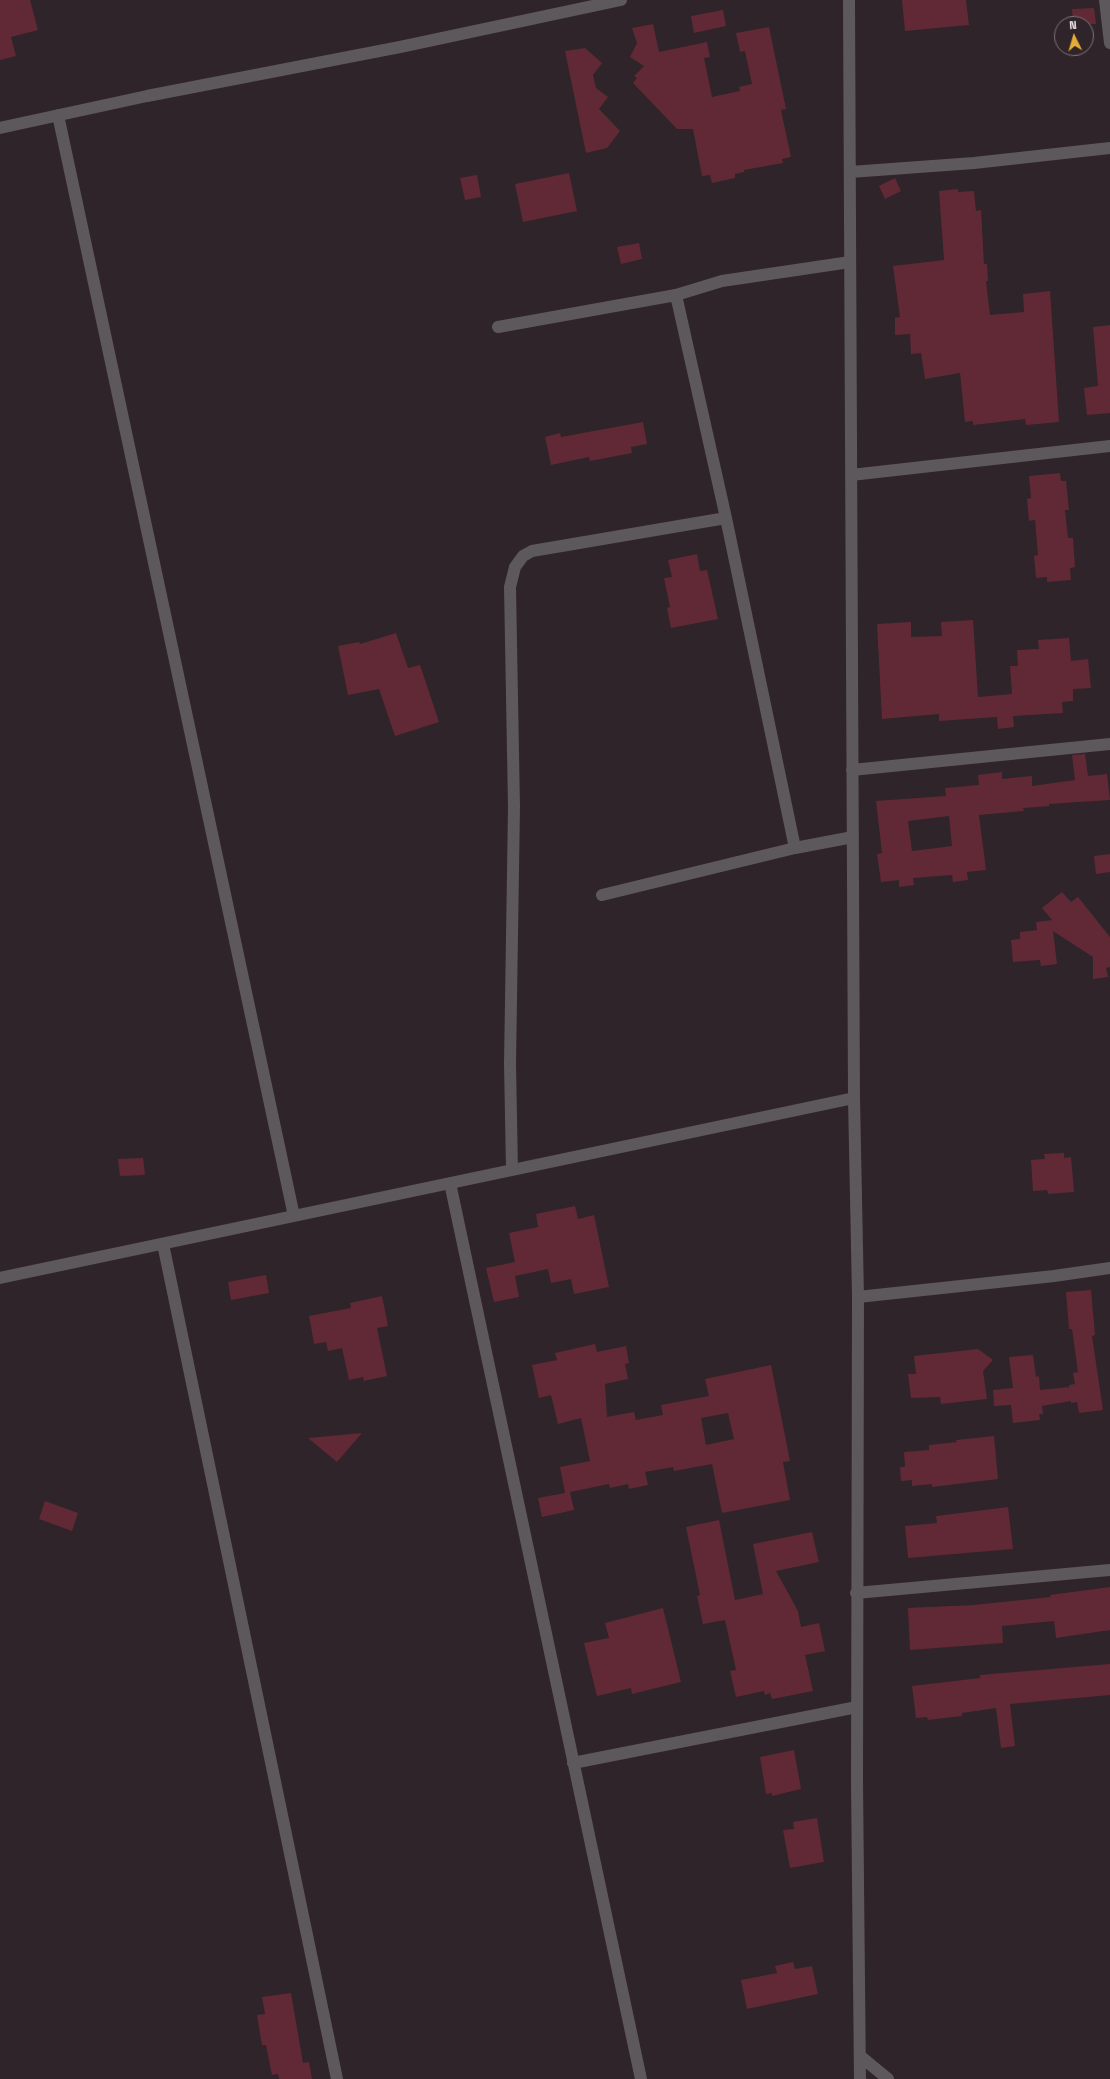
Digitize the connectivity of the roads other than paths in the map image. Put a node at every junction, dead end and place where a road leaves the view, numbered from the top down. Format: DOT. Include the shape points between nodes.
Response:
graph roads {
  1 [pos="621,0"];
  2 [pos="849,0"];
  3 [pos="1106,0"];
  4 [pos="1110,42"];
  5 [pos="58,115"];
  6 [pos="0,128"];
  7 [pos="1110,148"];
  8 [pos="850,172"];
  9 [pos="850,262"];
  10 [pos="676,295"];
  11 [pos="498,327"];
  12 [pos="1110,446"];
  13 [pos="851,475"];
  14 [pos="726,518"];
  15 [pos="1110,744"];
  16 [pos="852,770"];
  17 [pos="853,837"];
  18 [pos="795,848"];
  19 [pos="602,894"];
  20 [pos="854,1098"];
  21 [pos="512,1170"];
  22 [pos="450,1183"];
  23 [pos="294,1216"];
  24 [pos="163,1244"];
  25 [pos="1110,1268"];
  26 [pos="0,1278"];
  27 [pos="858,1297"];
  28 [pos="1110,1570"];
  29 [pos="856,1593"];
  30 [pos="857,1707"];
  31 [pos="574,1763"];
  32 [pos="860,2056"];
  33 [pos="338,2079"];
  34 [pos="641,2079"];
  35 [pos="860,2079"];
  36 [pos="888,2079"];
  1 -- 5 [label="street"];
  2 -- 8 [label="street"];
  3 -- 4 [label="street"];
  5 -- 6 [label="street"];
  5 -- 23 [label="street"];
  7 -- 8 [label="street"];
  8 -- 9 [label="street"];
  9 -- 10 [label="street" via="722,281"];
  9 -- 13 [label="street"];
  10 -- 11 [label="street"];
  10 -- 14 [label="street"];
  12 -- 13 [label="street"];
  13 -- 16 [label="street"];
  14 -- 18 [label="street"];
  14 -- 21 [label="street" via="532,551 523,556 515,567 510,587 514,807 510,1064"];
  15 -- 16 [label="street"];
  16 -- 17 [label="street"];
  17 -- 18 [label="street"];
  17 -- 20 [label="street"];
  18 -- 19 [label="street"];
  20 -- 21 [label="street"];
  20 -- 27 [label="street"];
  21 -- 22 [label="street"];
  22 -- 23 [label="street"];
  22 -- 31 [label="street"];
  23 -- 24 [label="street"];
  24 -- 26 [label="street"];
  24 -- 33 [label="street"];
  25 -- 27 [label="street"];
  27 -- 29 [label="street"];
  28 -- 29 [label="street"];
  29 -- 30 [label="street"];
  30 -- 31 [label="street"];
  30 -- 32 [label="street"];
  31 -- 34 [label="street"];
  32 -- 35 [label="street"];
  32 -- 36 [label="street"];
}
